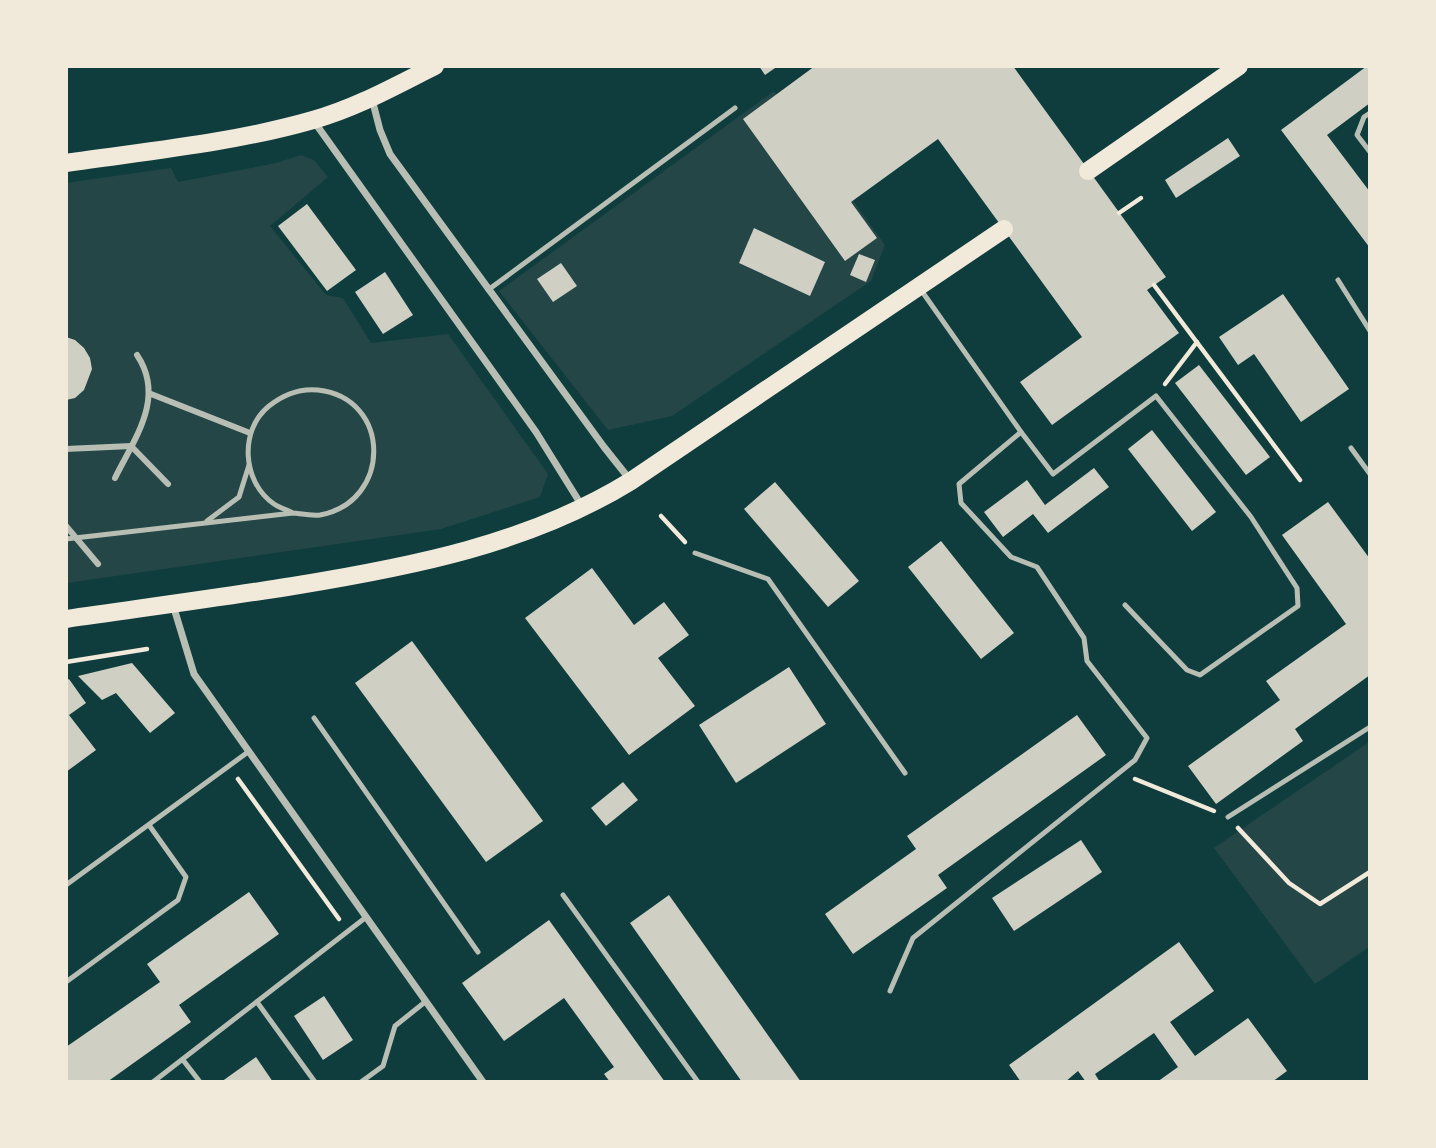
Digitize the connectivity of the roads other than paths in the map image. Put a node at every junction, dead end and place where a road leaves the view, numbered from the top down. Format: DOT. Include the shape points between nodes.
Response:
graph roads {
  1 [pos="435,66"];
  2 [pos="1239,66"];
  3 [pos="372,98"];
  4 [pos="736,108"];
  5 [pos="1370,113"];
  6 [pos="313,120"];
  7 [pos="1370,152"];
  8 [pos="66,163"];
  9 [pos="1088,171"];
  10 [pos="1003,229"];
  11 [pos="1338,280"];
  12 [pos="919,288"];
  13 [pos="488,290"];
  14 [pos="1370,331"];
  15 [pos="137,355"];
  16 [pos="150,394"];
  17 [pos="1021,432"];
  18 [pos="250,433"];
  19 [pos="131,446"];
  20 [pos="1351,448"];
  21 [pos="66,449"];
  22 [pos="248,465"];
  23 [pos="1370,474"];
  24 [pos="115,478"];
  25 [pos="631,481"];
  26 [pos="168,484"];
  27 [pos="582,507"];
  28 [pos="293,513"];
  29 [pos="197,524"];
  30 [pos="66,526"];
  31 [pos="77,537"];
  32 [pos="66,538"];
  33 [pos="695,553"];
  34 [pos="98,564"];
  35 [pos="173,605"];
  36 [pos="1125,605"];
  37 [pos="66,619"];
  38 [pos="314,718"];
  39 [pos="1370,727"];
  40 [pos="248,752"];
  41 [pos="905,774"];
  42 [pos="1228,817"];
  43 [pos="149,825"];
  44 [pos="66,885"];
  45 [pos="563,895"];
  46 [pos="365,918"];
  47 [pos="478,952"];
  48 [pos="66,982"];
  49 [pos="890,992"];
  50 [pos="257,1002"];
  51 [pos="425,1002"];
  52 [pos="183,1060"];
  53 [pos="152,1082"];
  54 [pos="200,1082"];
  55 [pos="315,1082"];
  56 [pos="361,1082"];
  57 [pos="482,1082"];
  58 [pos="698,1082"];
  1 -- 3 [label="main road"];
  2 -- 9 [label="main road"];
  3 -- 6 [label="main road"];
  3 -- 13 [label="street" via="390,154"];
  4 -- 13 [label="lane"];
  5 -- 7 [label="lane" via="1357,135"];
  6 -- 8 [label="main road" via="209,142"];
  6 -- 27 [label="street" via="520,410"];
  10 -- 12 [label="main road"];
  11 -- 14 [label="lane"];
  12 -- 17 [label="lane"];
  12 -- 25 [label="main road"];
  13 -- 25 [label="street"];
  15 -- 16 [label="street"];
  16 -- 18 [label="street"];
  16 -- 19 [label="street"];
  17 -- 36 [label="lane" via="1053,474 1156,396 1251,517 1297,588 1298,607 1200,675 1187,670"];
  17 -- 49 [label="lane" via="959,484 961,503 1011,558 1037,567 1084,638 1087,661 1147,738 1135,760 913,938"];
  18 -- 22 [label="lane"];
  18 -- 28 [label="lane" via="262,412 281,396 305,389 330,391 352,403 368,422 375,446 373,470 361,492 342,508 318,516"];
  19 -- 21 [label="street"];
  19 -- 24 [label="street"];
  19 -- 26 [label="street"];
  20 -- 23 [label="lane"];
  22 -- 28 [label="lane" via="257,486 273,503"];
  22 -- 29 [label="lane" via="239,497"];
  25 -- 27 [label="main road"];
  27 -- 35 [label="main road" via="533,530 387,571"];
  28 -- 29 [label="lane"];
  29 -- 31 [label="lane"];
  30 -- 31 [label="street"];
  31 -- 32 [label="lane"];
  31 -- 34 [label="street"];
  33 -- 41 [label="lane" via="768,579"];
  35 -- 37 [label="main road"];
  35 -- 40 [label="street" via="194,674"];
  38 -- 47 [label="lane"];
  39 -- 42 [label="lane"];
  40 -- 43 [label="lane"];
  40 -- 46 [label="street"];
  43 -- 44 [label="lane"];
  43 -- 48 [label="lane" via="186,877 178,900"];
  45 -- 58 [label="lane"];
  46 -- 50 [label="lane"];
  46 -- 51 [label="street"];
  50 -- 52 [label="lane"];
  50 -- 55 [label="lane"];
  51 -- 56 [label="lane" via="395,1026 383,1066"];
  51 -- 57 [label="street"];
  52 -- 53 [label="lane"];
  52 -- 54 [label="lane"];
}
